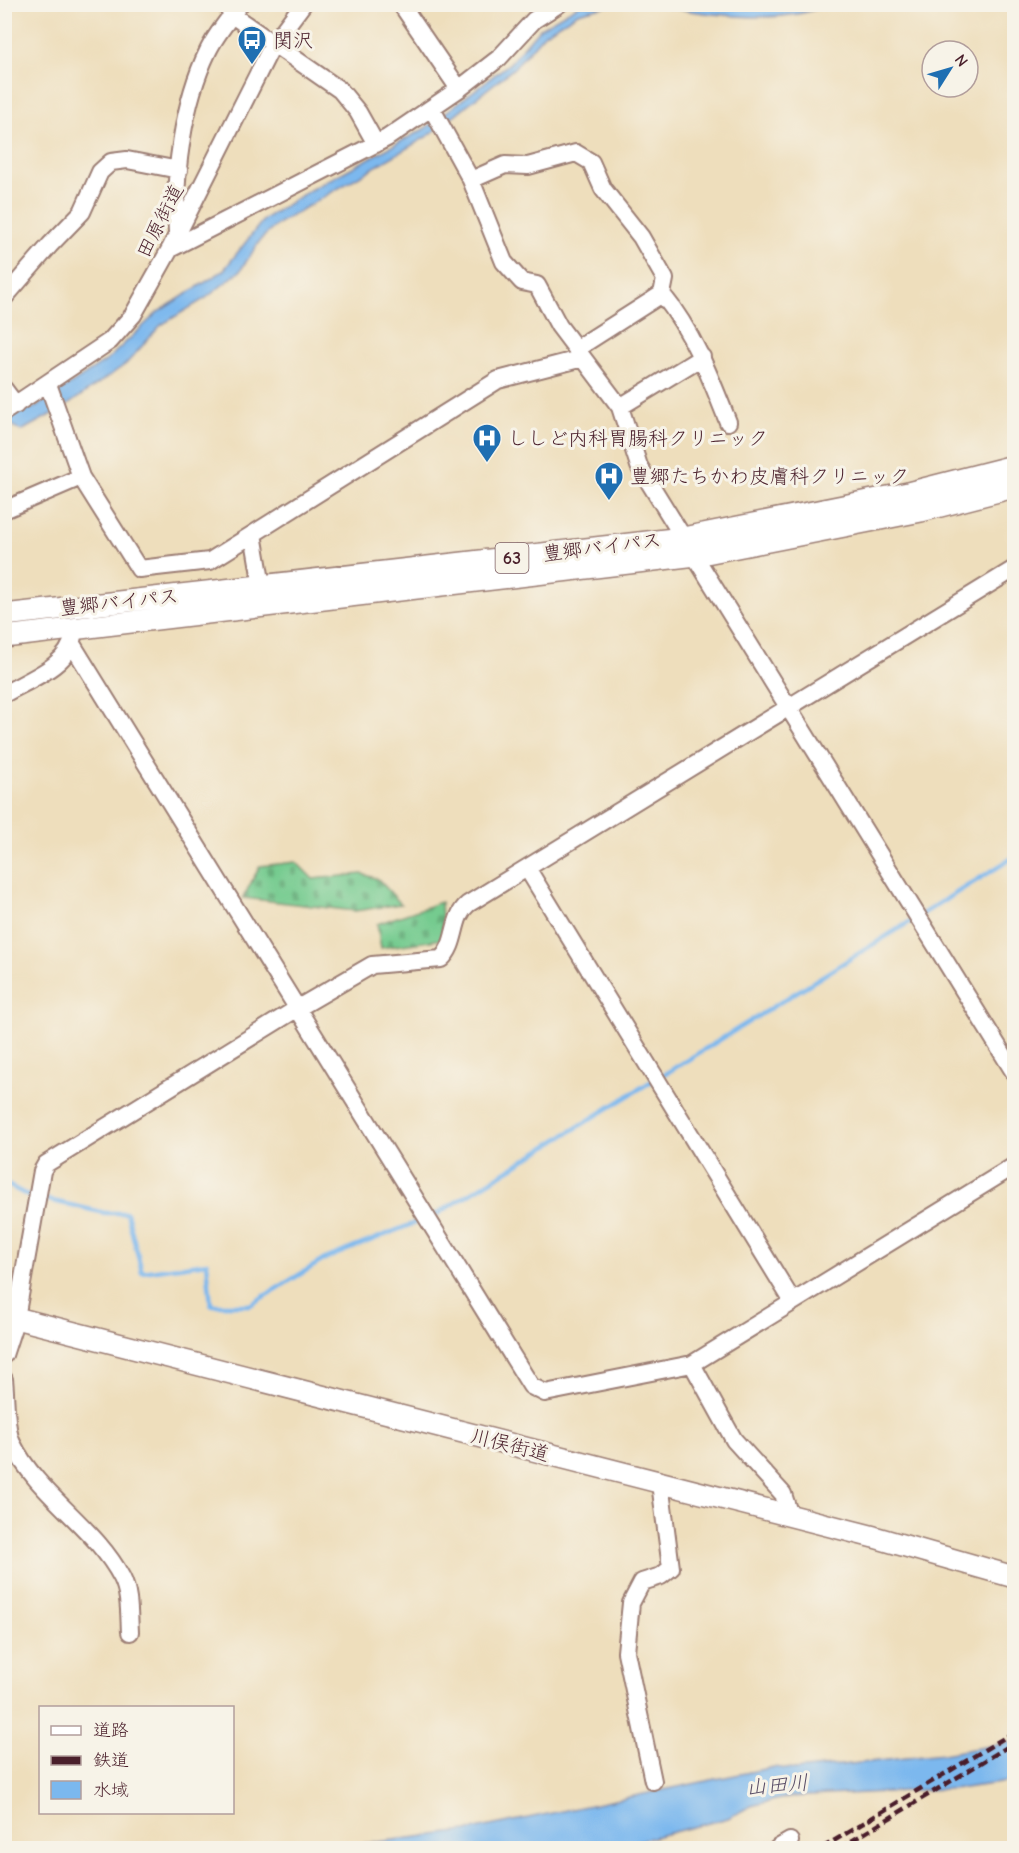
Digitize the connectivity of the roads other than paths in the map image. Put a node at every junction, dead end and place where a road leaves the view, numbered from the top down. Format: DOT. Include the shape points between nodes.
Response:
graph roads {
  1 [pos="303,4"];
  2 [pos="401,4"];
  3 [pos="559,4"];
  4 [pos="232,8"];
  5 [pos="273,45"];
  6 [pos="459,89"];
  7 [pos="432,109"];
  8 [pos="376,144"];
  9 [pos="179,170"];
  10 [pos="471,180"];
  11 [pos="173,242"];
  12 [pos="662,294"];
  13 [pos="4,298"];
  14 [pos="579,353"];
  15 [pos="702,357"];
  16 [pos="48,384"];
  17 [pos="4,388"];
  18 [pos="620,407"];
  19 [pos="10,409"];
  20 [pos="728,422"];
  21 [pos="1014,466"];
  22 [pos="81,477"];
  23 [pos="1014,488"];
  24 [pos="4,510"];
  25 [pos="253,534"];
  26 [pos="683,538"];
  27 [pos="696,555"];
  28 [pos="1014,569"];
  29 [pos="264,596"];
  30 [pos="71,607"];
  31 [pos="4,615"];
  32 [pos="4,637"];
  33 [pos="73,637"];
  34 [pos="4,694"];
  35 [pos="788,707"];
  36 [pos="527,868"];
  37 [pos="298,1008"];
  38 [pos="1014,1072"];
  39 [pos="1014,1166"];
  40 [pos="792,1302"];
  41 [pos="10,1316"];
  42 [pos="4,1355"];
  43 [pos="692,1364"];
  44 [pos="4,1379"];
  45 [pos="660,1483"];
  46 [pos="790,1516"];
  47 [pos="1014,1577"];
  48 [pos="130,1632"];
  49 [pos="653,1782"];
  1 -- 5 [label="street, 田原街道"];
  2 -- 6 [label="street"];
  3 -- 6 [label="street" via="534,20 499,58"];
  4 -- 5 [label="street"];
  4 -- 9 [label="street" via="208,50 189,105"];
  5 -- 8 [label="street" via="340,90"];
  5 -- 11 [label="street, 田原街道"];
  6 -- 7 [label="street"];
  7 -- 8 [label="street"];
  7 -- 10 [label="street"];
  8 -- 11 [label="street"];
  9 -- 11 [label="street"];
  9 -- 13 [label="street" via="127,160 111,162 100,172 82,212"];
  10 -- 12 [label="street" via="505,165 528,166 576,153 591,162 603,189 641,237 665,279"];
  10 -- 14 [label="street" via="504,262 522,282 537,285"];
  11 -- 16 [label="street, 田原街道" via="122,329"];
  12 -- 14 [label="street"];
  12 -- 15 [label="street"];
  14 -- 18 [label="street"];
  14 -- 25 [label="street" via="498,380"];
  15 -- 18 [label="street"];
  15 -- 20 [label="street"];
  16 -- 19 [label="street, 田原街道"];
  16 -- 22 [label="street"];
  17 -- 19 [label="street"];
  18 -- 26 [label="street" via="639,466"];
  21 -- 26 [label="main road, 豊郷バイパス / 63" via="897,495"];
  22 -- 24 [label="street"];
  22 -- 25 [label="street" via="139,569 210,561"];
  23 -- 27 [label="main road, 豊郷バイパス / 63" via="854,525"];
  25 -- 29 [label="street"];
  26 -- 27 [label="street"];
  26 -- 29 [label="main road, 豊郷バイパス / 63"];
  27 -- 29 [label="main road, 豊郷バイパス / 63"];
  27 -- 35 [label="street"];
  28 -- 35 [label="street"];
  29 -- 30 [label="main road, 豊郷バイパス / 63"];
  29 -- 33 [label="main road, 豊郷バイパス / 63"];
  30 -- 31 [label="main road, 豊郷バイパス / 63"];
  30 -- 33 [label="street"];
  32 -- 33 [label="main road, 豊郷バイパス / 63"];
  33 -- 34 [label="street" via="64,658"];
  33 -- 37 [label="street"];
  35 -- 36 [label="street"];
  35 -- 38 [label="street"];
  36 -- 37 [label="street" via="459,911 449,952 441,959 372,965"];
  36 -- 40 [label="street"];
  37 -- 41 [label="street" via="46,1164"];
  37 -- 43 [label="street" via="531,1386 545,1393"];
  39 -- 40 [label="street"];
  40 -- 43 [label="street"];
  41 -- 42 [label="street"];
  41 -- 45 [label="main road, 川俣街道"];
  43 -- 46 [label="street" via="734,1440 783,1494"];
  44 -- 48 [label="street" via="10,1442 39,1482 92,1536 123,1579"];
  45 -- 46 [label="main road, 川俣街道"];
  45 -- 49 [label="street" via="671,1568 642,1582 631,1603 626,1652"];
  46 -- 47 [label="main road, 川俣街道"];
}
